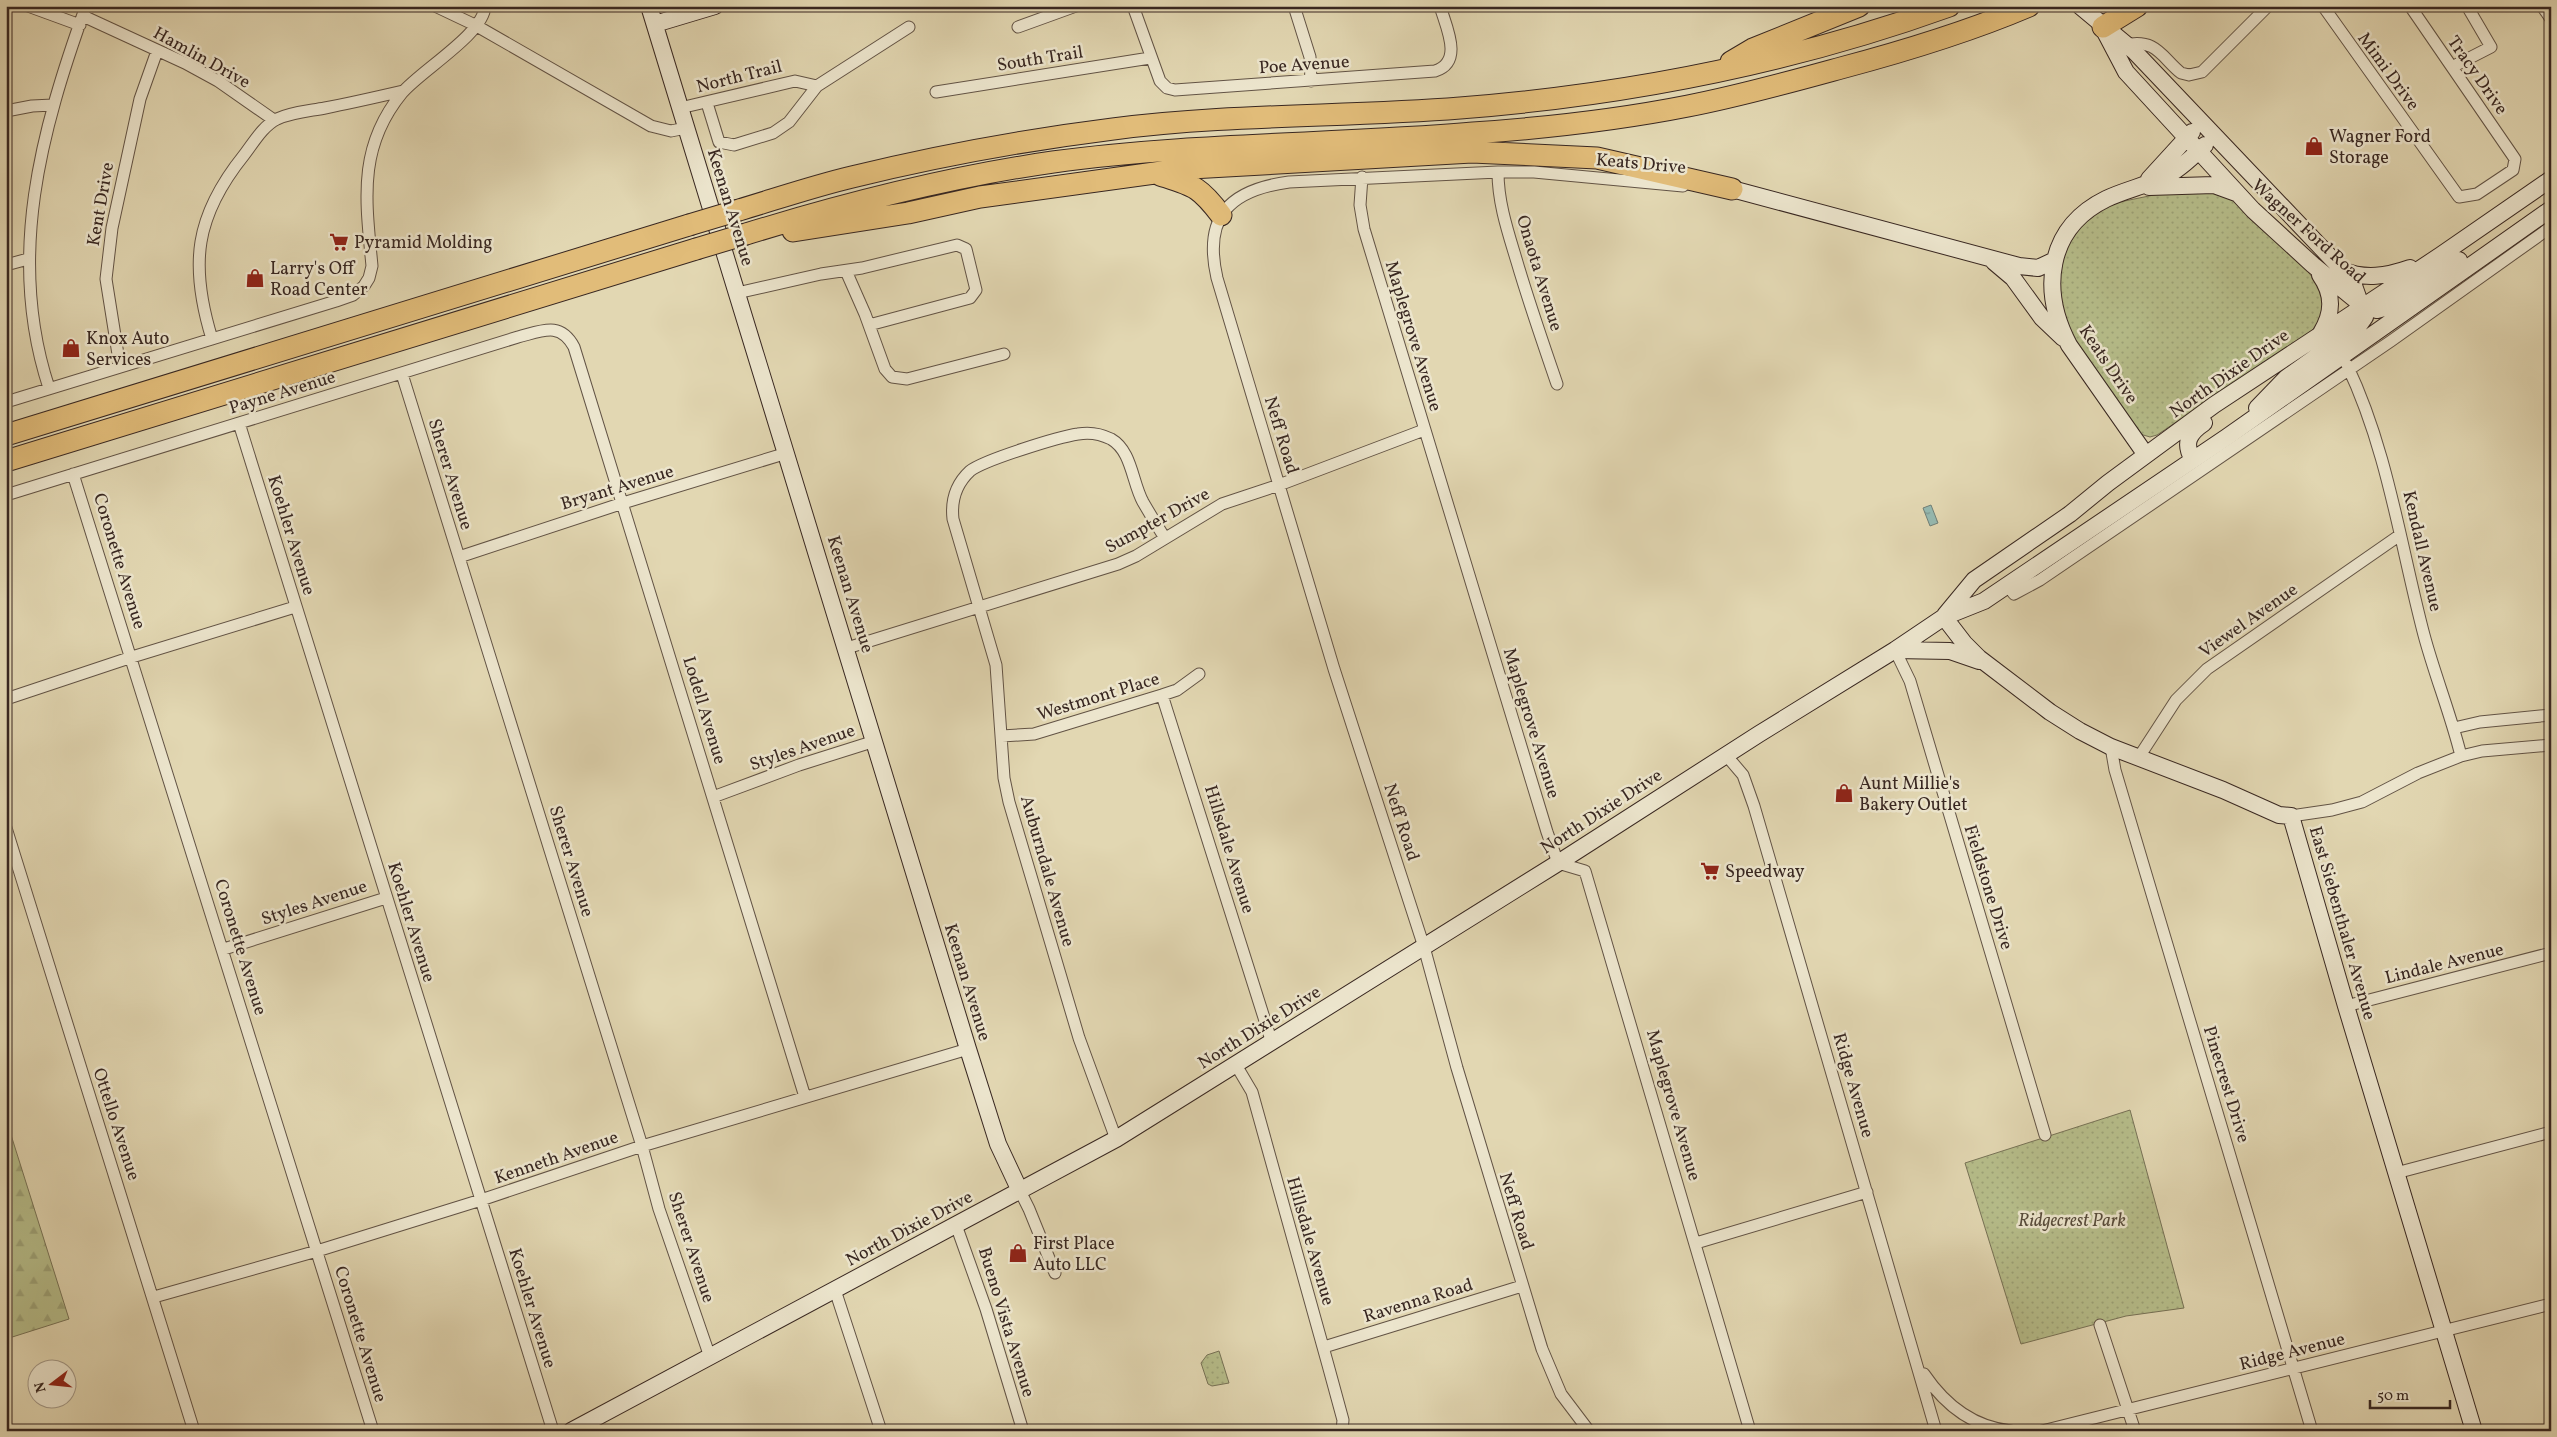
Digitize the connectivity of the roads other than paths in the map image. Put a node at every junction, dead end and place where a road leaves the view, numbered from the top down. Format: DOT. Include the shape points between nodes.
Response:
graph roads {
  1 [pos="28,6"];
  2 [pos="435,6"];
  3 [pos="485,6"];
  4 [pos="649,6"];
  5 [pos="715,6"];
  6 [pos="1076,6"];
  7 [pos="1133,6"];
  8 [pos="1294,6"];
  9 [pos="1440,6"];
  10 [pos="1859,6"];
  11 [pos="1949,6"];
  12 [pos="2080,6"];
  13 [pos="2137,6"];
  14 [pos="2268,6"];
  15 [pos="2323,6"];
  16 [pos="2410,6"];
  17 [pos="2467,6"];
  18 [pos="2542,6"];
  19 [pos="2025,8"];
  20 [pos="83,16"];
  21 [pos="2551,19"];
  22 [pos="654,24"];
  23 [pos="475,25"];
  24 [pos="909,27"];
  25 [pos="1018,27"];
  26 [pos="2103,27"];
  27 [pos="2126,45"];
  28 [pos="157,51"];
  29 [pos="1150,58"];
  30 [pos="2146,65"];
  31 [pos="2452,68"];
  32 [pos="1711,73"];
  33 [pos="1311,81"];
  34 [pos="817,86"];
  35 [pos="403,91"];
  36 [pos="936,92"];
  37 [pos="707,103"];
  38 [pos="53,105"];
  39 [pos="680,108"];
  40 [pos="6,111"];
  41 [pos="274,120"];
  42 [pos="686,128"];
  43 [pos="2189,135"];
  44 [pos="2202,148"];
  45 [pos="2515,164"];
  46 [pos="1498,172"];
  47 [pos="1153,173"];
  48 [pos="1362,177"];
  49 [pos="2551,179"];
  50 [pos="2137,188"];
  51 [pos="1732,190"];
  52 [pos="2239,194"];
  53 [pos="2551,209"];
  54 [pos="1221,215"];
  55 [pos="2289,215"];
  56 [pos="2551,226"];
  57 [pos="746,234"];
  58 [pos="2497,248"];
  59 [pos="28,259"];
  60 [pos="1990,260"];
  61 [pos="2055,260"];
  62 [pos="2431,262"];
  63 [pos="6,265"];
  64 [pos="2313,265"];
  65 [pos="2342,270"];
  66 [pos="846,271"];
  67 [pos="737,293"];
  68 [pos="2363,306"];
  69 [pos="869,325"];
  70 [pos="2320,334"];
  71 [pos="567,337"];
  72 [pos="212,338"];
  73 [pos="2069,345"];
  74 [pos="1004,354"];
  75 [pos="2345,363"];
  76 [pos="120,367"];
  77 [pos="402,374"];
  78 [pos="1557,384"];
  79 [pos="2244,385"];
  80 [pos="49,388"];
  81 [pos="6,402"];
  82 [pos="239,423"];
  83 [pos="2244,425"];
  84 [pos="1424,430"];
  85 [pos="6,435"];
  86 [pos="787,453"];
  87 [pos="2146,455"];
  88 [pos="6,461"];
  89 [pos="2197,466"];
  90 [pos="74,474"];
  91 [pos="1279,485"];
  92 [pos="6,495"];
  93 [pos="623,503"];
  94 [pos="2400,535"];
  95 [pos="1165,538"];
  96 [pos="2024,547"];
  97 [pos="459,557"];
  98 [pos="2008,585"];
  99 [pos="296,606"];
  100 [pos="980,607"];
  101 [pos="1944,617"];
  102 [pos="847,648"];
  103 [pos="1895,650"];
  104 [pos="132,657"];
  105 [pos="1991,667"];
  106 [pos="1199,674"];
  107 [pos="1162,695"];
  108 [pos="6,699"];
  109 [pos="2551,715"];
  110 [pos="2454,728"];
  111 [pos="1002,736"];
  112 [pos="875,741"];
  113 [pos="2551,745"];
  114 [pos="2111,747"];
  115 [pos="1726,755"];
  116 [pos="2461,756"];
  117 [pos="2139,757"];
  118 [pos="713,797"];
  119 [pos="2291,816"];
  120 [pos="6,828"];
  121 [pos="1558,863"];
  122 [pos="386,898"];
  123 [pos="1424,947"];
  124 [pos="224,949"];
  125 [pos="2551,953"];
  126 [pos="2346,1006"];
  127 [pos="1272,1042"];
  128 [pos="968,1048"];
  129 [pos="1236,1065"];
  130 [pos="805,1097"];
  131 [pos="2551,1132"];
  132 [pos="2045,1135"];
  133 [pos="1116,1139"];
  134 [pos="642,1146"];
  135 [pos="2396,1173"];
  136 [pos="1020,1191"];
  137 [pos="1867,1192"];
  138 [pos="482,1200"];
  139 [pos="956,1226"];
  140 [pos="1696,1244"];
  141 [pos="318,1251"];
  142 [pos="1055,1273"];
  143 [pos="1522,1286"];
  144 [pos="835,1290"];
  145 [pos="154,1297"];
  146 [pos="2551,1304"];
  147 [pos="2100,1325"];
  148 [pos="2443,1331"];
  149 [pos="1324,1347"];
  150 [pos="710,1357"];
  151 [pos="1916,1357"];
  152 [pos="2293,1369"];
  153 [pos="2128,1410"];
  154 [pos="194,1431"];
  155 [pos="373,1431"];
  156 [pos="553,1431"];
  157 [pos="571,1431"];
  158 [pos="881,1431"];
  159 [pos="1023,1431"];
  160 [pos="1342,1431"];
  161 [pos="1589,1431"];
  162 [pos="1750,1431"];
  163 [pos="1936,1431"];
  164 [pos="2011,1431"];
  165 [pos="2042,1431"];
  166 [pos="2135,1431"];
  167 [pos="2312,1431"];
  168 [pos="2474,1431"];
  1 -- 20 [label="street, Hamlin Drive"];
  2 -- 23 [label="street"];
  3 -- 23 [label="street"];
  4 -- 22 [label="main road, Keenan Avenue"];
  5 -- 22 [label="main road"];
  6 -- 25 [label="street"];
  7 -- 29 [label="street"];
  8 -- 33 [label="street" via="1310,57"];
  9 -- 33 [label="street, Poe Avenue" via="1452,53 1446,65 1435,71"];
  10 -- 32 [label="highway" via="1753,49"];
  11 -- 32 [label="highway" via="1846,40"];
  12 -- 26 [label="main road, Wagner Ford Road"];
  13 -- 26 [label="highway"];
  14 -- 27 [label="street" via="2196,75 2181,73 2153,47"];
  15 -- 45 [label="street, Mimi Drive" via="2459,197 2477,194 2513,170"];
  16 -- 31 [label="street, Tracy Drive"];
  17 -- 31 [label="street" via="2491,47"];
  18 -- 21 [label="street"];
  19 -- 57 [label="highway" via="1901,52 1751,93 1686,107 1470,134 1202,148 1054,162 946,180 809,214"];
  20 -- 28 [label="street, Hamlin Drive"];
  20 -- 38 [label="street"];
  22 -- 39 [label="main road, Keenan Avenue"];
  23 -- 35 [label="street" via="455,47"];
  23 -- 42 [label="street" via="651,126 671,131"];
  24 -- 34 [label="street"];
  26 -- 27 [label="main road, Wagner Ford Road"];
  26 -- 43 [label="main road, Wagner Ford Road" via="2126,72"];
  27 -- 30 [label="main road, Wagner Ford Road"];
  28 -- 41 [label="street, Hamlin Drive" via="218,81"];
  28 -- 76 [label="street, Kent Drive" via="140,99 112,228 106,279"];
  29 -- 33 [label="street, Poe Avenue" via="1164,86 1175,90"];
  29 -- 36 [label="street, South Trail"];
  30 -- 43 [label="main road" via="2165,103"];
  30 -- 55 [label="main road, Wagner Ford Road"];
  31 -- 45 [label="street, Tracy Drive" via="2514,156"];
  32 -- 85 [label="highway, bridge" via="1584,96 1477,106 1116,128 940,157 848,178 739,210"];
  34 -- 37 [label="street, North Trail" via="795,81"];
  34 -- 37 [label="street" via="789,122 773,133 734,145 719,142"];
  35 -- 41 [label="street"];
  35 -- 72 [label="street" via="386,119 369,160 366,188 372,266 369,278 359,291 336,301"];
  37 -- 39 [label="street, North Trail"];
  38 -- 40 [label="street"];
  38 -- 59 [label="street" via="36,181"];
  39 -- 42 [label="main road, Keenan Avenue"];
  41 -- 72 [label="street" via="224,181 204,226 199,250 199,288"];
  42 -- 67 [label="main road, Keenan Avenue"];
  43 -- 44 [label="main road, Wagner Ford Road"];
  43 -- 50 [label="main road, Keats Drive" via="2168,161"];
  44 -- 50 [label="main road, Keats Drive" via="2176,170"];
  44 -- 52 [label="main road, Wagner Ford Road"];
  44 -- 55 [label="main road" via="2248,190"];
  46 -- 48 [label="street, Keats Drive"];
  46 -- 51 [label="street, Keats Drive" via="1534,172"];
  46 -- 78 [label="street, Onaota Avenue" via="1498,189 1505,218"];
  47 -- 51 [label="highway" via="1472,152 1597,158"];
  47 -- 54 [label="highway" via="1205,193"];
  47 -- 57 [label="highway" via="980,197 804,230"];
  48 -- 54 [label="street, Keats Drive" via="1276,184 1244,195"];
  48 -- 84 [label="street, Maplegrove Avenue" via="1360,205 1364,229"];
  49 -- 62 [label="main road, North Dixie Drive"];
  50 -- 52 [label="main road" via="2214,185"];
  50 -- 61 [label="main road, Keats Drive" via="2107,199 2078,217 2069,228"];
  51 -- 60 [label="main road, Keats Drive"];
  52 -- 64 [label="main road, Wagner Ford Road"];
  53 -- 58 [label="main road, North Dixie Drive"];
  54 -- 91 [label="street, Neff Road" via="1212,236 1212,257"];
  55 -- 65 [label="main road, Wagner Ford Road"];
  56 -- 75 [label="street"];
  57 -- 88 [label="highway, bridge"];
  58 -- 68 [label="main road" via="2470,253 2391,306 2377,310"];
  58 -- 75 [label="main road, North Dixie Drive"];
  59 -- 63 [label="street"];
  59 -- 80 [label="street" via="34,333"];
  60 -- 61 [label="main road, Keats Drive" via="2038,268"];
  60 -- 73 [label="main road" via="2013,278 2042,318"];
  61 -- 73 [label="main road, Keats Drive" via="2053,302"];
  62 -- 65 [label="main road" via="2389,276 2366,276"];
  62 -- 68 [label="main road, North Dixie Drive"];
  64 -- 68 [label="main road, Wagner Ford Road"];
  64 -- 70 [label="main road" via="2325,282 2332,308"];
  65 -- 68 [label="main road, Wagner Ford Road" via="2352,280"];
  66 -- 67 [label="street"];
  66 -- 69 [label="street"];
  66 -- 69 [label="street" via="957,244 966,248 976,290 970,298"];
  67 -- 86 [label="main road, Keenan Avenue"];
  68 -- 70 [label="main road, North Dixie Drive"];
  68 -- 83 [label="main road" via="2365,317 2358,327 2286,378"];
  69 -- 74 [label="street" via="885,369 898,379 945,371"];
  70 -- 79 [label="main road, North Dixie Drive"];
  71 -- 77 [label="street, Payne Avenue" via="550,330 518,336"];
  71 -- 93 [label="street, Lodell Avenue" via="574,347"];
  72 -- 76 [label="street"];
  73 -- 87 [label="main road, Keats Drive"];
  75 -- 83 [label="main road, North Dixie Drive"];
  75 -- 89 [label="street"];
  75 -- 94 [label="street, Kendall Avenue" via="2384,460"];
  76 -- 80 [label="street"];
  77 -- 82 [label="street, Payne Avenue"];
  77 -- 97 [label="street, Sherer Avenue"];
  79 -- 87 [label="main road, North Dixie Drive"];
  79 -- 89 [label="main road" via="2215,414 2192,431 2187,442 2188,451"];
  80 -- 81 [label="street"];
  82 -- 90 [label="street, Payne Avenue"];
  82 -- 99 [label="street, Koehler Avenue"];
  83 -- 89 [label="main road, North Dixie Drive"];
  84 -- 91 [label="street, Sumpter Drive"];
  84 -- 121 [label="street, Maplegrove Avenue"];
  86 -- 93 [label="street, Bryant Avenue"];
  86 -- 102 [label="main road, Keenan Avenue"];
  87 -- 96 [label="main road, North Dixie Drive"];
  89 -- 98 [label="main road, North Dixie Drive"];
  90 -- 92 [label="street, Payne Avenue"];
  90 -- 104 [label="street, Coronette Avenue"];
  91 -- 95 [label="street, Sumpter Drive" via="1215,508"];
  91 -- 123 [label="street, Neff Road" via="1334,669"];
  93 -- 97 [label="street, Bryant Avenue"];
  93 -- 118 [label="street, Lodell Avenue"];
  94 -- 110 [label="street, Kendall Avenue" via="2425,636"];
  94 -- 117 [label="street, Viewel Avenue" via="2207,669 2176,700"];
  95 -- 100 [label="street, Sumpter Drive" via="1118,564"];
  95 -- 100 [label="street, Auburndale Avenue" via="1142,501 1126,455 1110,438 1100,434 1077,434 991,460 964,478 955,493 952,511"];
  96 -- 98 [label="main road" via="2007,563 2001,575"];
  96 -- 101 [label="main road, North Dixie Drive" via="1974,580"];
  97 -- 134 [label="street, Sherer Avenue"];
  98 -- 101 [label="main road, North Dixie Drive" via="1984,601"];
  99 -- 104 [label="street"];
  99 -- 122 [label="street, Koehler Avenue"];
  100 -- 102 [label="street, Sumpter Drive"];
  100 -- 111 [label="street, Auburndale Avenue" via="996,664"];
  101 -- 103 [label="main road, North Dixie Drive"];
  101 -- 105 [label="main road, East Siebenthaler Avenue" via="1964,643"];
  102 -- 112 [label="main road, Keenan Avenue"];
  103 -- 105 [label="main road" via="1950,651"];
  103 -- 115 [label="main road, North Dixie Drive"];
  103 -- 132 [label="street, Fieldstone Drive" via="1910,681"];
  104 -- 108 [label="street"];
  104 -- 124 [label="street, Coronette Avenue"];
  105 -- 114 [label="main road, East Siebenthaler Avenue" via="2050,712"];
  106 -- 107 [label="street, Westmont Place" via="1177,690"];
  107 -- 111 [label="street, Westmont Place" via="1034,734"];
  107 -- 127 [label="street, Hillsdale Avenue"];
  109 -- 110 [label="street"];
  110 -- 116 [label="street, Kendall Avenue"];
  111 -- 133 [label="street, Auburndale Avenue" via="1009,802 1079,1038"];
  112 -- 118 [label="street, Styles Avenue"];
  112 -- 128 [label="main road, Keenan Avenue"];
  113 -- 116 [label="street"];
  114 -- 117 [label="main road, East Siebenthaler Avenue"];
  114 -- 152 [label="street, Pinecrest Drive"];
  115 -- 121 [label="main road, North Dixie Drive"];
  115 -- 137 [label="street, Ridge Avenue" via="1740,770 1751,799"];
  116 -- 119 [label="street" via="2418,773 2362,802"];
  117 -- 119 [label="main road, East Siebenthaler Avenue" via="2279,815"];
  118 -- 130 [label="street, Lodell Avenue"];
  119 -- 126 [label="main road, East Siebenthaler Avenue"];
  120 -- 145 [label="street, Ottello Avenue"];
  121 -- 123 [label="main road, North Dixie Drive"];
  121 -- 140 [label="street, Maplegrove Avenue" via="1585,871"];
  122 -- 124 [label="street, Styles Avenue"];
  122 -- 138 [label="street, Koehler Avenue"];
  123 -- 127 [label="main road, North Dixie Drive"];
  123 -- 143 [label="street, Neff Road"];
  124 -- 141 [label="street, Coronette Avenue"];
  125 -- 126 [label="street, Lindale Avenue"];
  126 -- 135 [label="main road, East Siebenthaler Avenue"];
  127 -- 129 [label="main road, North Dixie Drive"];
  128 -- 130 [label="street, Kenneth Avenue"];
  128 -- 136 [label="main road, Keenan Avenue" via="998,1144"];
  129 -- 133 [label="main road, North Dixie Drive"];
  129 -- 149 [label="street, Hillsdale Avenue" via="1252,1092"];
  130 -- 134 [label="street, Kenneth Avenue"];
  131 -- 135 [label="street"];
  133 -- 136 [label="main road, North Dixie Drive"];
  134 -- 138 [label="street, Kenneth Avenue"];
  134 -- 150 [label="street, Sherer Avenue" via="659,1209"];
  135 -- 148 [label="main road, East Siebenthaler Avenue"];
  136 -- 139 [label="main road, North Dixie Drive"];
  136 -- 142 [label="street"];
  137 -- 140 [label="street"];
  137 -- 151 [label="street, Ridge Avenue"];
  138 -- 141 [label="street, Kenneth Avenue"];
  138 -- 156 [label="street, Koehler Avenue"];
  139 -- 144 [label="main road, North Dixie Drive"];
  139 -- 159 [label="street, Bueno Vista Avenue" via="986,1309"];
  140 -- 162 [label="street, Maplegrove Avenue"];
  141 -- 145 [label="street, Kenneth Avenue"];
  141 -- 155 [label="street, Coronette Avenue"];
  143 -- 149 [label="street, Ravenna Road"];
  143 -- 161 [label="street, Neff Road" via="1553,1381"];
  144 -- 150 [label="main road, North Dixie Drive"];
  144 -- 158 [label="street"];
  145 -- 154 [label="street, Ottello Avenue"];
  146 -- 148 [label="street, Ridge Avenue"];
  147 -- 153 [label="street"];
  148 -- 152 [label="street, Ridge Avenue"];
  148 -- 168 [label="main road, East Siebenthaler Avenue"];
  149 -- 160 [label="street, Hillsdale Avenue" via="1343,1420"];
  150 -- 157 [label="main road, North Dixie Drive"];
  151 -- 163 [label="street, Ridge Avenue"];
  151 -- 164 [label="street" via="1933,1387 1958,1412 1987,1427"];
  152 -- 153 [label="street, Ridge Avenue"];
  152 -- 167 [label="street, Pinecrest Drive"];
  153 -- 165 [label="street, Ridge Avenue"];
  153 -- 166 [label="street"];
}
